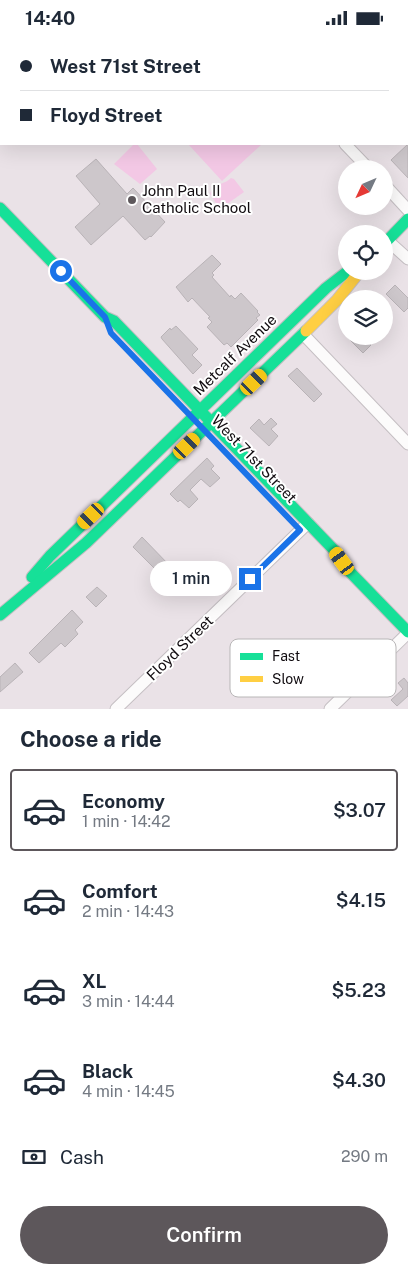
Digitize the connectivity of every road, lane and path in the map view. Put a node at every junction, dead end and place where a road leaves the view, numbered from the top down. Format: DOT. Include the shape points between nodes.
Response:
graph roads {
  1 [pos="346,145"];
  2 [pos="360,160"];
  3 [pos="393,194"];
  4 [pos="0,208"];
  5 [pos="408,210"];
  6 [pos="408,219"];
  7 [pos="393,234"];
  8 [pos="393,248"];
  9 [pos="408,259"];
  10 [pos="338,279"];
  11 [pos="353,280"];
  12 [pos="303,334"];
  13 [pos="196,414"];
  14 [pos="208,426"];
  15 [pos="408,444"];
  16 [pos="304,526"];
  17 [pos="0,615"];
  18 [pos="408,632"];
  19 [pos="396,644"];
  20 [pos="342,697"];
  21 [pos="116,709"];
  22 [pos="330,709"];
  1 -- 2 [label="street"];
  3 -- 5 [label="street"];
  4 -- 13 [label="main road, West 71st Street" via="105,317 114,321"];
  6 -- 7 [label="main road"];
  8 -- 9 [label="street"];
  10 -- 13 [label="main road, Metcalf Avenue"];
  11 -- 12 [label="main road, Metcalf Avenue"];
  12 -- 14 [label="main road, Metcalf Avenue"];
  12 -- 15 [label="street"];
  13 -- 14 [label="main road, West 71st Street"];
  13 -- 17 [label="main road, Metcalf Avenue" via="50,556"];
  14 -- 16 [label="main road, West 71st Street"];
  14 -- 17 [label="main road, Metcalf Avenue" via="86,543"];
  16 -- 18 [label="main road, West 71st Street" via="335,551 349,571"];
  16 -- 21 [label="street, Floyd Street"];
  18 -- 19 [label="street"];
  20 -- 22 [label="street"];
}
